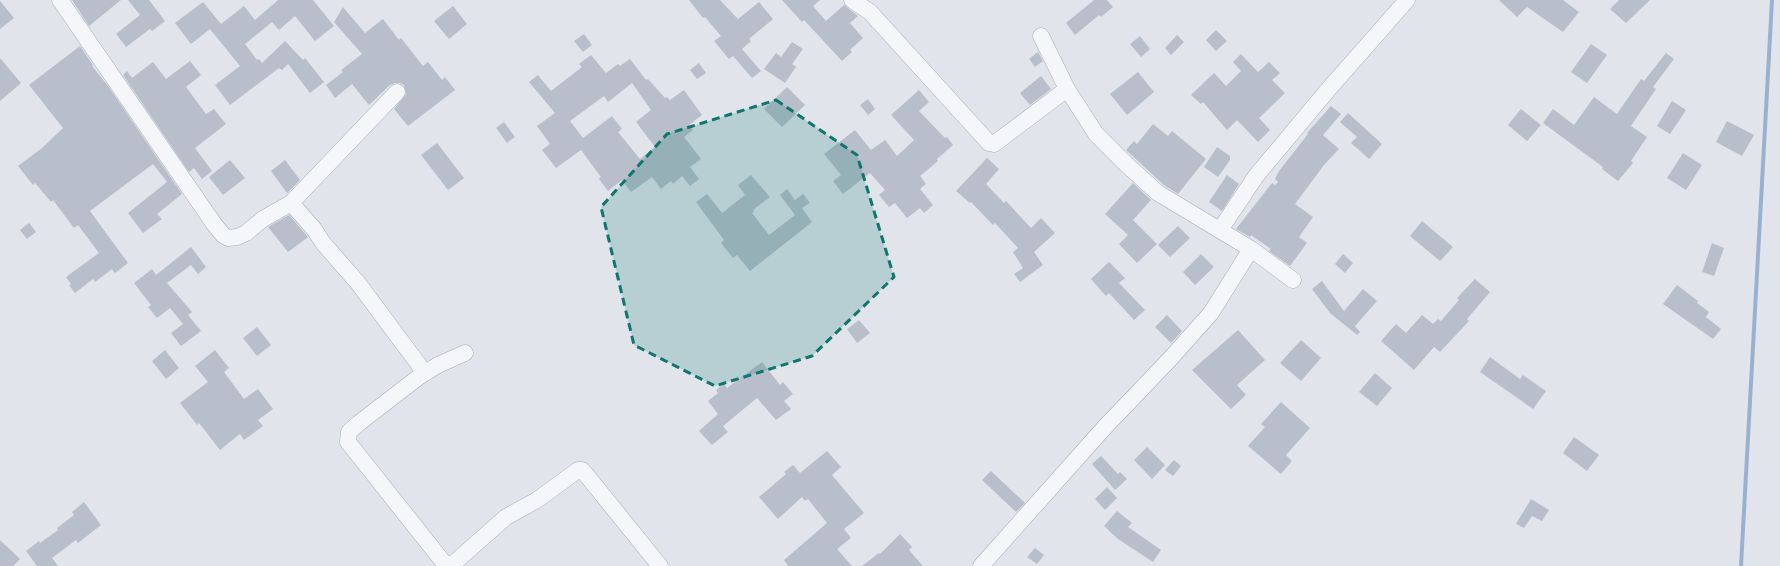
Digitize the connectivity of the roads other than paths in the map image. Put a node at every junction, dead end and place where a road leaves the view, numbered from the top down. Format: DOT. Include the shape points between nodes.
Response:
graph roads {
  1 [pos="60,0"];
  2 [pos="852,0"];
  3 [pos="1408,0"];
  4 [pos="1041,36"];
  5 [pos="1067,89"];
  6 [pos="397,92"];
  7 [pos="291,202"];
  8 [pos="1220,230"];
  9 [pos="1251,249"];
  10 [pos="1293,280"];
  11 [pos="465,354"];
  12 [pos="425,373"];
  13 [pos="660,566"];
  14 [pos="981,566"];
  1 -- 7 [label="street" via="223,235 232,238 246,233"];
  2 -- 5 [label="street" via="870,12 989,143 994,144"];
  3 -- 8 [label="street" via="1256,176"];
  4 -- 5 [label="street"];
  5 -- 8 [label="street" via="1096,134 1127,165 1158,193"];
  6 -- 7 [label="street"];
  7 -- 12 [label="street" via="358,283"];
  8 -- 9 [label="street"];
  9 -- 10 [label="street"];
  9 -- 14 [label="street" via="1211,313"];
  11 -- 12 [label="street"];
  12 -- 13 [label="street" via="360,423 350,432 348,442 444,563 453,564 506,517 537,500 578,470 582,470"];
}
